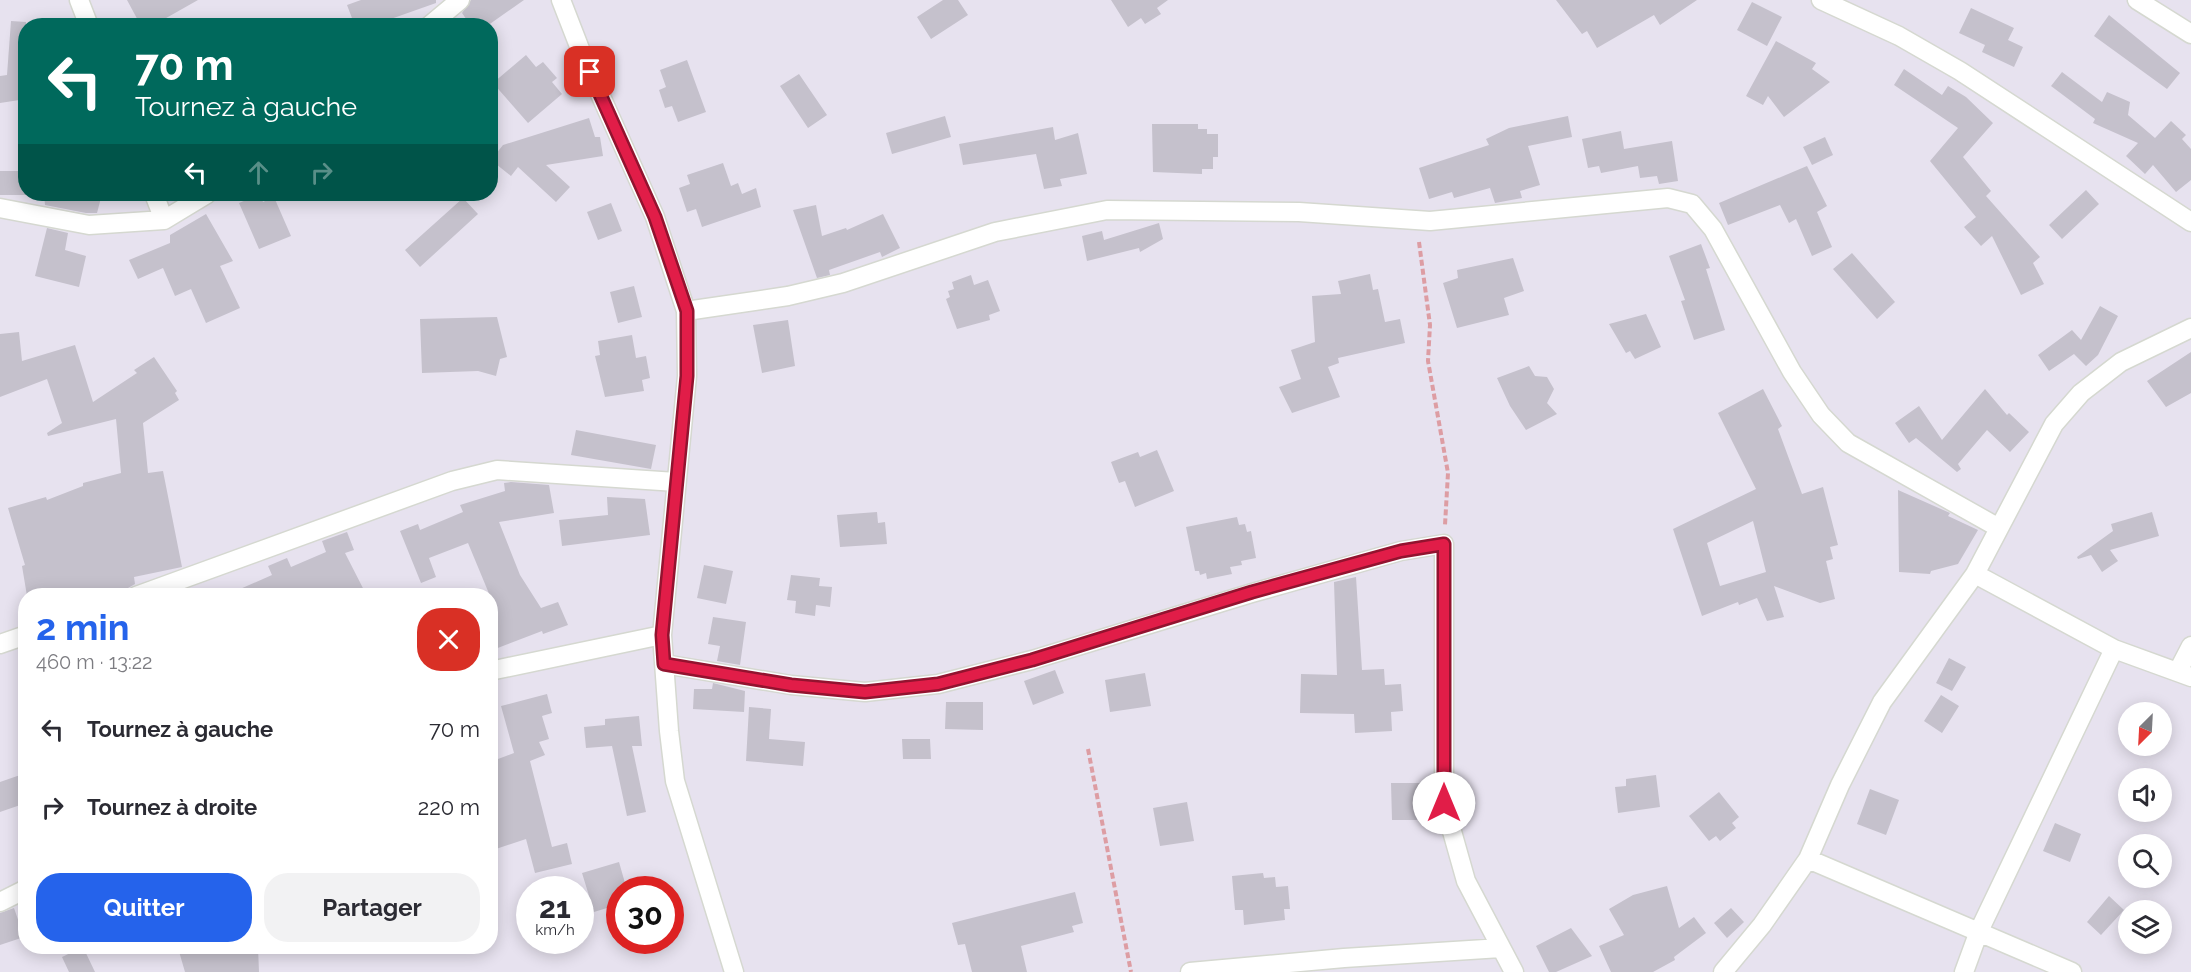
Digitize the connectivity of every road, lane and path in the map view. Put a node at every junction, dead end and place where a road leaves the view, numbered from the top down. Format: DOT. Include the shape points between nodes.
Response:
graph roads {
  1 [pos="79,0"];
  2 [pos="460,0"];
  3 [pos="561,0"];
  4 [pos="1821,0"];
  5 [pos="2138,0"];
  6 [pos="86,18"];
  7 [pos="439,18"];
  8 [pos="2191,34"];
  9 [pos="157,201"];
  10 [pos="195,201"];
  11 [pos="0,208"];
  12 [pos="164,220"];
  13 [pos="1417,220"];
  14 [pos="2191,222"];
  15 [pos="687,311"];
  16 [pos="2191,328"];
  17 [pos="676,482"];
  18 [pos="1999,528"];
  19 [pos="1444,544"];
  20 [pos="1975,574"];
  21 [pos="158,588"];
  22 [pos="662,635"];
  23 [pos="18,638"];
  24 [pos="0,644"];
  25 [pos="2191,646"];
  26 [pos="2114,649"];
  27 [pos="664,664"];
  28 [pos="498,668"];
  29 [pos="2185,674"];
  30 [pos="1088,749"];
  31 [pos="1808,859"];
  32 [pos="18,893"];
  33 [pos="0,902"];
  34 [pos="1979,931"];
  35 [pos="1501,948"];
  36 [pos="734,972"];
  37 [pos="1131,972"];
  38 [pos="1191,972"];
  39 [pos="1514,972"];
  40 [pos="1723,972"];
  41 [pos="1964,972"];
  42 [pos="2072,972"];
  1 -- 6 [label="street"];
  2 -- 7 [label="street"];
  3 -- 15 [label="street" via="655,217"];
  4 -- 14 [label="street" via="1899,36 1960,71"];
  5 -- 8 [label="street"];
  9 -- 12 [label="street"];
  10 -- 12 [label="street"];
  11 -- 12 [label="street" via="89,225"];
  13 -- 15 [label="street" via="1299,212 1107,210 995,232 843,283 788,296"];
  13 -- 18 [label="street" via="1668,198 1692,204 1713,229 1792,372 1821,415 1848,443"];
  13 -- 19 [label="path" via="1430,326 1428,361 1448,473"];
  15 -- 17 [label="street" via="687,376"];
  16 -- 18 [label="street" via="2121,362 2081,393 2054,424"];
  17 -- 21 [label="street" via="497,470 452,481"];
  17 -- 22 [label="street"];
  18 -- 20 [label="street"];
  19 -- 27 [label="street" via="1401,551 1252,592 1032,660 938,684 865,692 791,685"];
  19 -- 35 [label="street" via="1444,803 1466,881"];
  20 -- 26 [label="street"];
  20 -- 31 [label="street" via="1882,702"];
  22 -- 27 [label="street"];
  22 -- 28 [label="street"];
  23 -- 24 [label="street"];
  25 -- 29 [label="street"];
  26 -- 29 [label="street"];
  26 -- 34 [label="street"];
  27 -- 36 [label="street" via="675,781"];
  30 -- 37 [label="path"];
  31 -- 34 [label="street"];
  31 -- 40 [label="street"];
  32 -- 33 [label="street"];
  34 -- 41 [label="street"];
  34 -- 42 [label="street"];
  35 -- 38 [label="street"];
  35 -- 39 [label="street"];
}
